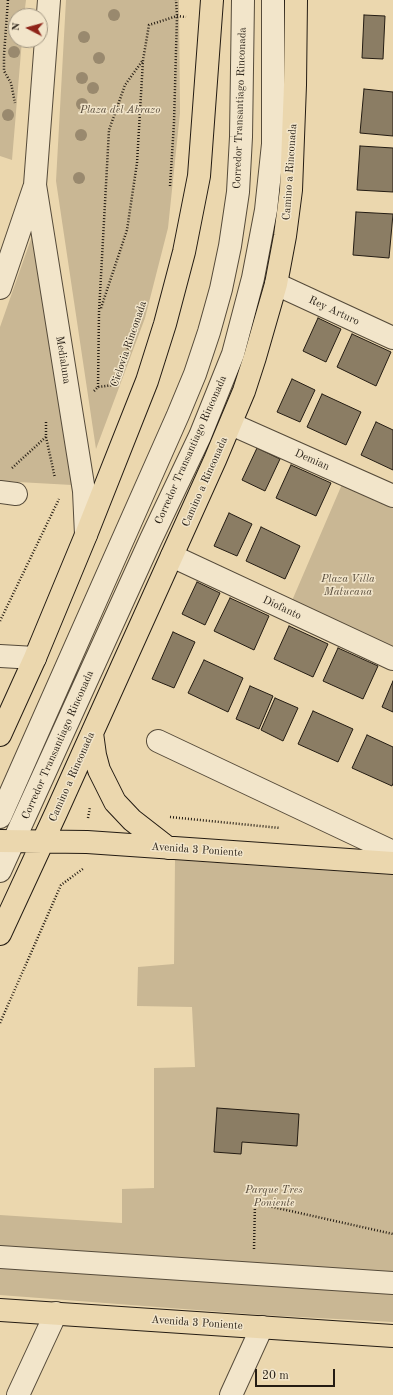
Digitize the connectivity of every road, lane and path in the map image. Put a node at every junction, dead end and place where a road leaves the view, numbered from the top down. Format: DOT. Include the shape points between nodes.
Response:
graph roads {
  1 [pos="49,0"];
  2 [pos="176,0"];
  3 [pos="212,0"];
  4 [pos="242,0"];
  5 [pos="273,0"];
  6 [pos="296,0"];
  7 [pos="186,12"];
  8 [pos="177,16"];
  9 [pos="143,60"];
  10 [pos="35,185"];
  11 [pos="169,193"];
  12 [pos="276,284"];
  13 [pos="0,288"];
  14 [pos="99,312"];
  15 [pos="136,327"];
  16 [pos="393,338"];
  17 [pos="72,414"];
  18 [pos="231,424"];
  19 [pos="12,469"];
  20 [pos="393,496"];
  21 [pos="59,498"];
  22 [pos="86,535"];
  23 [pos="172,556"];
  24 [pos="0,621"];
  25 [pos="0,656"];
  26 [pos="35,658"];
  27 [pos="393,659"];
  28 [pos="92,733"];
  29 [pos="0,735"];
  30 [pos="158,741"];
  31 [pos="166,816"];
  32 [pos="0,817"];
  33 [pos="282,828"];
  34 [pos="7,841"];
  35 [pos="42,841"];
  36 [pos="168,848"];
  37 [pos="393,852"];
  38 [pos="393,863"];
  39 [pos="86,866"];
  40 [pos="0,871"];
  41 [pos="0,934"];
  42 [pos="0,1023"];
  43 [pos="393,1234"];
  44 [pos="0,1257"];
  45 [pos="253,1274"];
  46 [pos="393,1284"];
  47 [pos="0,1310"];
  48 [pos="56,1313"];
  49 [pos="262,1327"];
  50 [pos="393,1336"];
  51 [pos="18,1395"];
  52 [pos="231,1395"];
  1 -- 10 [label="street, Medialuna"];
  2 -- 8 [label="path"];
  3 -- 22 [label="main road" via="199,176 184,252 168,317 147,381"];
  4 -- 32 [label="street, Corredor Transantiago Rinconada" via="238,192 230,246 209,332 178,415"];
  5 -- 34 [label="street, Corredor Transantiago Rinconada" via="273,144 266,210 253,278 233,354 200,436"];
  6 -- 12 [label="main road, Camino a Rinconada" via="291,190"];
  7 -- 8 [label="path" via="186,17"];
  8 -- 9 [label="path" via="149,25"];
  8 -- 11 [label="path"];
  9 -- 14 [label="path" via="137,163 127,230"];
  9 -- 14 [label="path" via="125,85 109,130"];
  10 -- 13 [label="street, Medialuna"];
  10 -- 17 [label="street, Medialuna"];
  12 -- 16 [label="street, Rey Arturo"];
  12 -- 18 [label="main road, Camino a Rinconada" via="255,358"];
  14 -- 15 [label="path" via="98,387 114,385"];
  17 -- 19 [label="path"];
  17 -- 22 [label="street, Medialuna" via="84,491"];
  18 -- 20 [label="street, Demian"];
  18 -- 23 [label="main road, Camino a Rinconada"];
  21 -- 24 [label="path"];
  22 -- 26 [label="main road"];
  23 -- 27 [label="street, Diofanto"];
  23 -- 28 [label="main road, Camino a Rinconada"];
  25 -- 26 [label="street"];
  26 -- 29 [label="main road"];
  28 -- 35 [label="main road, Camino a Rinconada"];
  28 -- 36 [label="main road" via="99,770 115,802 132,820"];
  30 -- 37 [label="street"];
  31 -- 33 [label="path"];
  34 -- 35 [label="main road, Avenida 3 Poniente"];
  34 -- 40 [label="street, Corredor Transantiago Rinconada"];
  35 -- 36 [label="main road, Avenida 3 Poniente"];
  35 -- 41 [label="main road, Camino a Rinconada"];
  36 -- 38 [label="main road, Avenida 3 Poniente"];
  39 -- 42 [label="path" via="61,885"];
  43 -- 45 [label="path" via="255,1203"];
  44 -- 45 [label="street"];
  45 -- 46 [label="street"];
  47 -- 48 [label="main road, Avenida 3 Poniente"];
  48 -- 49 [label="main road, Avenida 3 Poniente"];
  48 -- 51 [label="street"];
  49 -- 50 [label="main road, Avenida 3 Poniente"];
  49 -- 52 [label="street"];
}
